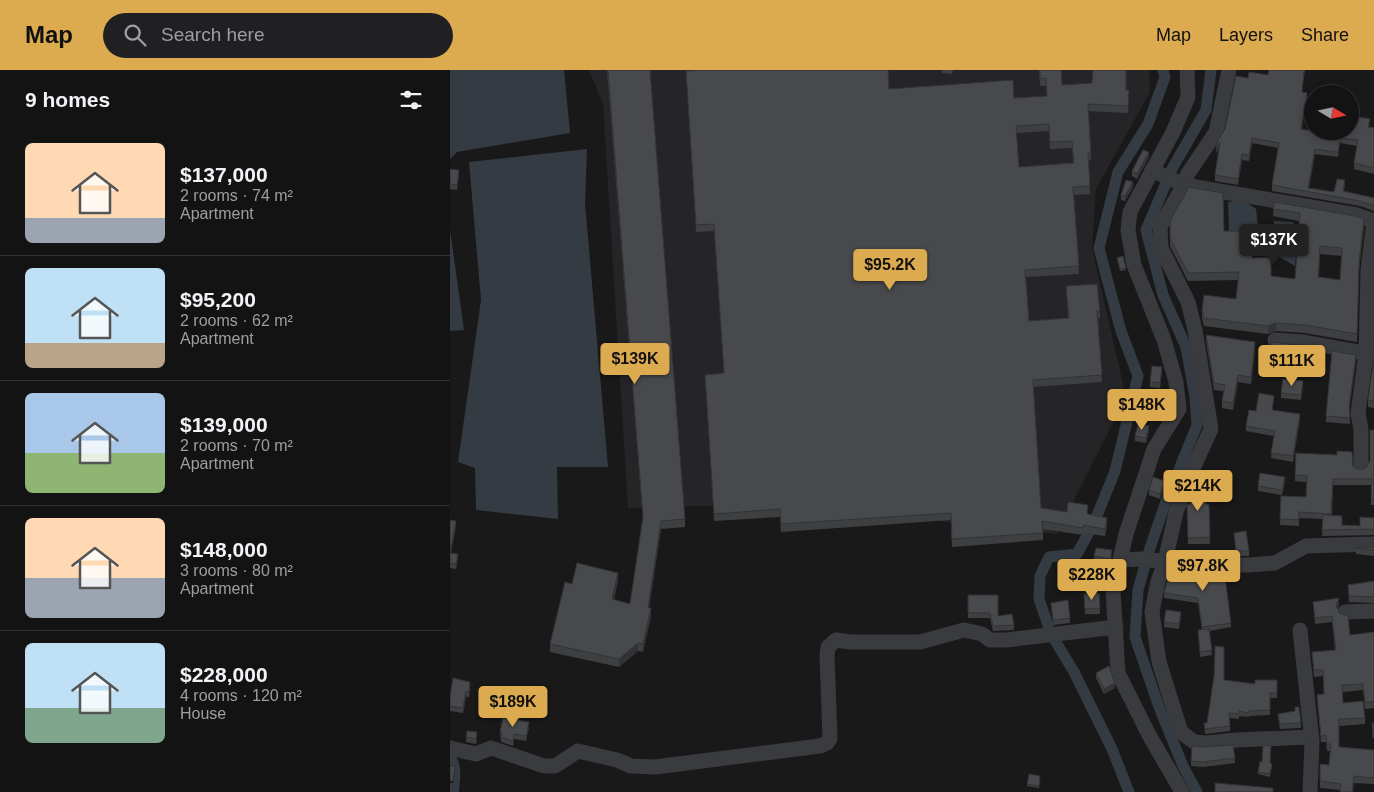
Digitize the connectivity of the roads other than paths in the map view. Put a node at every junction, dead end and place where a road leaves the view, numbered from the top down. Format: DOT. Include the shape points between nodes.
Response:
graph roads {
  1 [pos="1187,70"];
  2 [pos="1229,70"];
  3 [pos="1152,170"];
  4 [pos="1181,185"];
  5 [pos="1374,221"];
  6 [pos="1275,340"];
  7 [pos="1370,354"];
  8 [pos="1361,467"];
  9 [pos="1374,544"];
  10 [pos="1121,560"];
  11 [pos="1163,562"];
  12 [pos="1374,611"];
  13 [pos="1345,612"];
  14 [pos="1116,627"];
  15 [pos="1300,630"];
  16 [pos="1311,737"];
  17 [pos="450,748"];
  18 [pos="1182,792"];
  19 [pos="1310,792"];
  1 -- 3 [label="street" via="1188,97"];
  2 -- 4 [label="street" via="1216,132"];
  3 -- 4 [label="street"];
  3 -- 10 [label="street" via="1130,212 1128,230 1134,265 1164,340 1176,382 1179,409 1154,449 1126,534"];
  4 -- 5 [label="street"];
  4 -- 11 [label="street" via="1160,227 1161,248 1188,302 1196,330 1211,429 1176,512"];
  5 -- 7 [label="street" via="1368,270"];
  6 -- 7 [label="street"];
  7 -- 8 [label="street" via="1358,413"];
  9 -- 11 [label="street" via="1306,546 1275,563 1195,565"];
  10 -- 11 [label="street"];
  10 -- 14 [label="street" via="1114,591"];
  11 -- 16 [label="street" via="1152,612 1159,662 1181,732 1194,742 1206,743"];
  12 -- 13 [label="street"];
  14 -- 17 [label="street" via="1006,640 990,640 982,634 964,630 920,642 836,640 827,654 830,739 820,746 654,767 631,766 578,751 555,766 544,766 491,748 476,754"];
  14 -- 18 [label="street" via="1118,673"];
  15 -- 16 [label="street"];
  16 -- 19 [label="street"];
}
